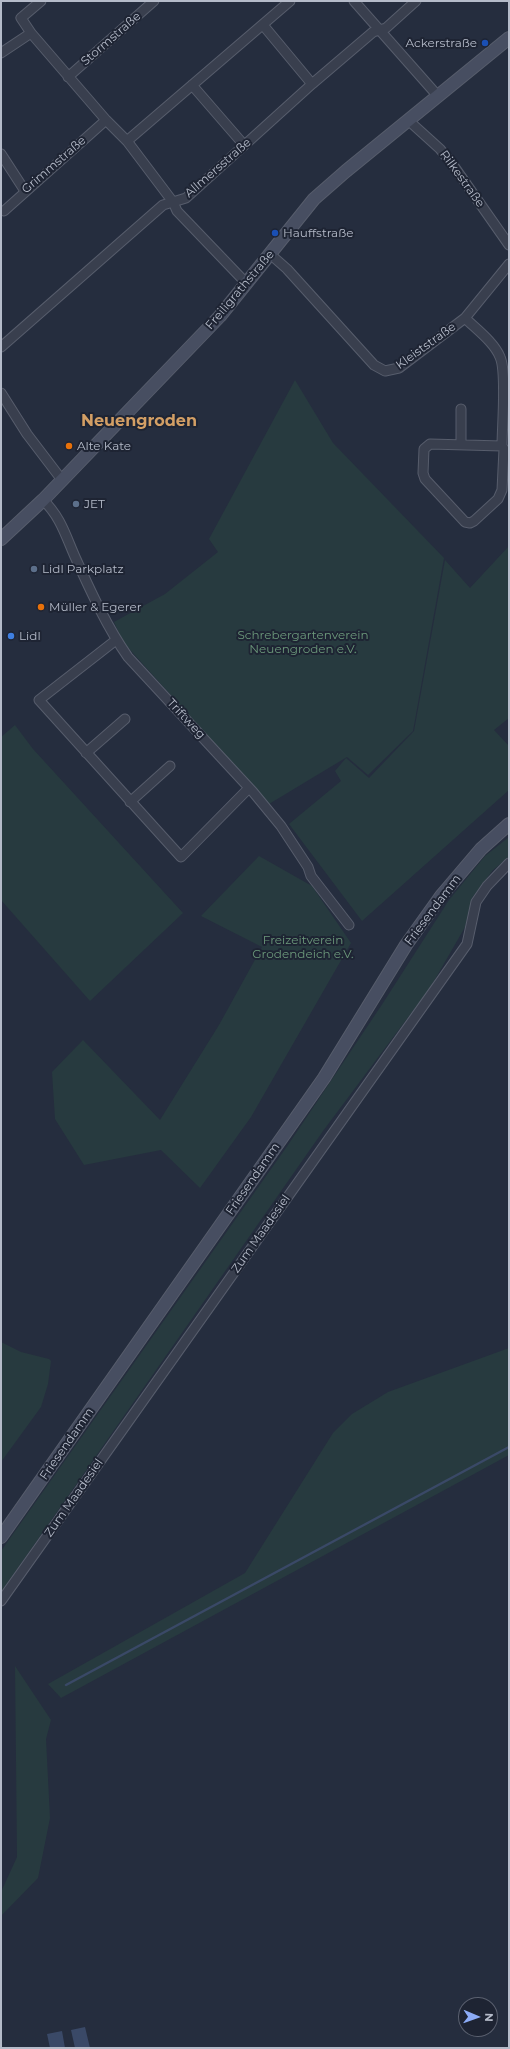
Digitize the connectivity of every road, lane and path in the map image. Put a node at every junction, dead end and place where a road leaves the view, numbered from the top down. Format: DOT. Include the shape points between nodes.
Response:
graph roads {
  1 [pos="40,1"];
  2 [pos="154,1"];
  3 [pos="290,1"];
  4 [pos="354,1"];
  5 [pos="416,1"];
  6 [pos="263,25"];
  7 [pos="379,31"];
  8 [pos="31,33"];
  9 [pos="509,38"];
  10 [pos="1,53"];
  11 [pos="68,77"];
  12 [pos="312,84"];
  13 [pos="192,85"];
  14 [pos="437,95"];
  15 [pos="106,120"];
  16 [pos="408,120"];
  17 [pos="127,141"];
  18 [pos="244,146"];
  19 [pos="1,154"];
  20 [pos="25,191"];
  21 [pos="173,202"];
  22 [pos="4,211"];
  23 [pos="509,245"];
  24 [pos="270,254"];
  25 [pos="509,264"];
  26 [pos="247,284"];
  27 [pos="465,318"];
  28 [pos="1,347"];
  29 [pos="1,393"];
  30 [pos="462,409"];
  31 [pos="461,445"];
  32 [pos="505,448"];
  33 [pos="62,480"];
  34 [pos="43,500"];
  35 [pos="1,539"];
  36 [pos="116,640"];
  37 [pos="125,719"];
  38 [pos="86,753"];
  39 [pos="170,766"];
  40 [pos="249,788"];
  41 [pos="130,802"];
  42 [pos="509,824"];
  43 [pos="509,863"];
  44 [pos="349,925"];
  45 [pos="1,1538"];
  46 [pos="1,1601"];
  1 -- 8 [label="street" via="21,18"];
  2 -- 11 [label="street, Stormstraße"];
  3 -- 6 [label="street"];
  4 -- 7 [label="street"];
  5 -- 7 [label="street, Allmersstraße" via="386,28"];
  6 -- 12 [label="street"];
  6 -- 13 [label="street"];
  7 -- 12 [label="street, Allmersstraße" via="373,32"];
  7 -- 14 [label="street"];
  8 -- 10 [label="street"];
  8 -- 11 [label="street"];
  9 -- 14 [label="main road, Freiligrathstraße"];
  11 -- 15 [label="street"];
  12 -- 18 [label="street, Allmersstraße"];
  13 -- 17 [label="street"];
  13 -- 18 [label="street"];
  14 -- 16 [label="main road, Freiligrathstraße"];
  15 -- 17 [label="street"];
  15 -- 20 [label="street, Grimmstraße"];
  16 -- 23 [label="street, Rilkestraße" via="444,155"];
  16 -- 24 [label="main road, Freiligrathstraße" via="314,199"];
  17 -- 21 [label="street"];
  18 -- 21 [label="street, Allmersstraße" via="186,198"];
  19 -- 20 [label="street"];
  20 -- 22 [label="street, Grimmstraße"];
  21 -- 26 [label="street" via="177,211"];
  21 -- 28 [label="street, Allmersstraße" via="163,205"];
  24 -- 26 [label="main road, Freiligrathstraße"];
  24 -- 27 [label="street, Kleiststraße" via="287,269 374,365 385,371 399,368"];
  25 -- 27 [label="street, Kleiststraße"];
  26 -- 33 [label="main road, Freiligrathstraße"];
  27 -- 32 [label="street" via="493,345 500,356 503,369"];
  29 -- 33 [label="street" via="27,434"];
  30 -- 31 [label="street"];
  31 -- 32 [label="street"];
  31 -- 32 [label="street" via="430,444 424,449 423,473 445,502 465,522 470,523 498,499 502,490"];
  33 -- 34 [label="main road, Freiligrathstraße"];
  34 -- 35 [label="main road, Freiligrathstraße"];
  34 -- 36 [label="street, Triftweg" via="59,518"];
  36 -- 38 [label="street" via="39,700"];
  36 -- 40 [label="street, Triftweg" via="128,657"];
  37 -- 38 [label="street"];
  38 -- 41 [label="street"];
  39 -- 41 [label="street"];
  40 -- 41 [label="street" via="181,858"];
  40 -- 44 [label="street, Triftweg" via="281,826 308,867 311,876"];
  42 -- 45 [label="main road, Friesendamm" via="481,849 441,896 406,945 324,1078"];
  43 -- 46 [label="street, Zum Maadesiel" via="476,902 467,944"];
}
